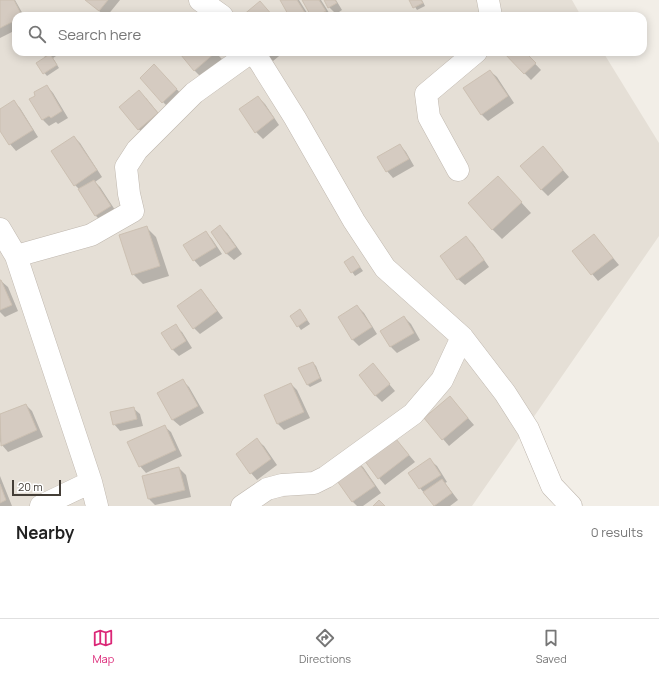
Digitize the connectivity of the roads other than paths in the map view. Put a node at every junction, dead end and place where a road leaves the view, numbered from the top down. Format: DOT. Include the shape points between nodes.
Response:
graph roads {
  1 [pos="200,0"];
  2 [pos="488,0"];
  3 [pos="226,10"];
  4 [pos="490,12"];
  5 [pos="245,56"];
  6 [pos="255,56"];
  7 [pos="471,56"];
  8 [pos="458,170"];
  9 [pos="0,229"];
  10 [pos="16,256"];
  11 [pos="462,338"];
  12 [pos="91,482"];
  13 [pos="41,506"];
  14 [pos="97,506"];
  15 [pos="242,506"];
  16 [pos="571,506"];
  1 -- 3 [label="street"];
  2 -- 4 [label="street"];
  5 -- 10 [label="street" via="194,93 137,150 126,167 133,211 91,235"];
  6 -- 11 [label="street" via="385,268"];
  7 -- 8 [label="street" via="426,94 428,117"];
  9 -- 10 [label="street"];
  10 -- 12 [label="street"];
  11 -- 15 [label="street" via="442,380 413,414 326,477 314,483 282,485 267,489"];
  11 -- 16 [label="street" via="517,411 528,429 552,486"];
  12 -- 13 [label="street"];
  12 -- 14 [label="street"];
}
